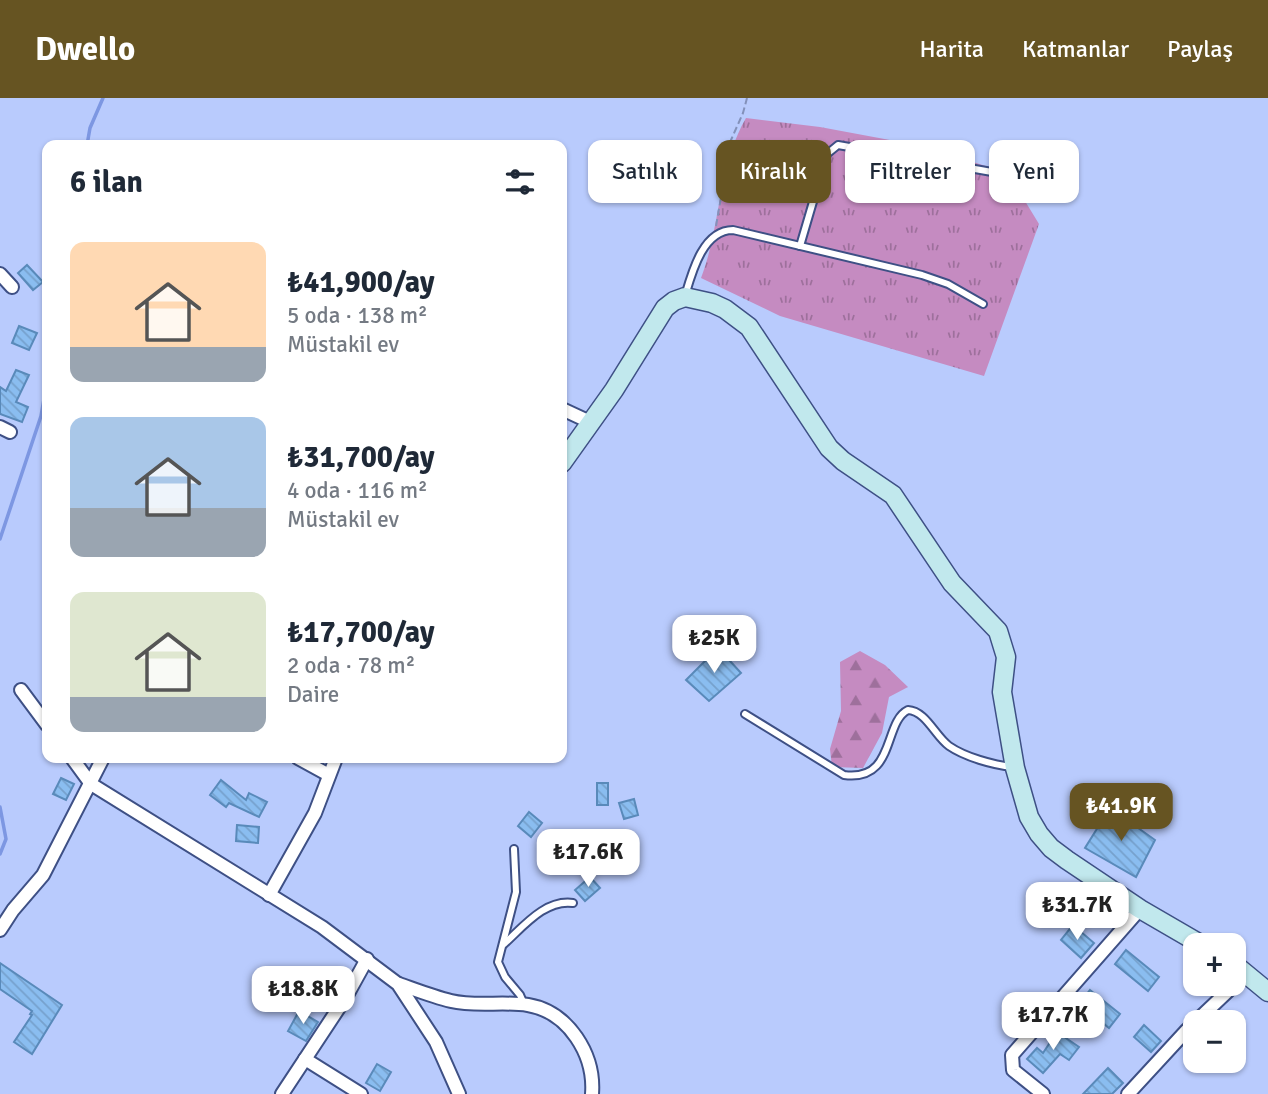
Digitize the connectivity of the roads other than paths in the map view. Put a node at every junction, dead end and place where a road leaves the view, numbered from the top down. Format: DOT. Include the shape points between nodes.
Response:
graph roads {
  1 [pos="989,171"];
  2 [pos="800,246"];
  3 [pos="0,274"];
  4 [pos="12,287"];
  5 [pos="685,297"];
  6 [pos="983,304"];
  7 [pos="567,411"];
  8 [pos="590,422"];
  9 [pos="567,456"];
  10 [pos="21,690"];
  11 [pos="745,714"];
  12 [pos="42,718"];
  13 [pos="76,763"];
  14 [pos="101,763"];
  15 [pos="307,763"];
  16 [pos="334,763"];
  17 [pos="1014,768"];
  18 [pos="329,775"];
  19 [pos="91,783"];
  20 [pos="514,849"];
  21 [pos="269,894"];
  22 [pos="573,903"];
  23 [pos="1140,909"];
  24 [pos="0,930"];
  25 [pos="1183,934"];
  26 [pos="503,945"];
  27 [pos="367,959"];
  28 [pos="1246,972"];
  29 [pos="398,984"];
  30 [pos="1268,992"];
  31 [pos="1217,996"];
  32 [pos="524,1004"];
  33 [pos="305,1059"];
  34 [pos="282,1094"];
  35 [pos="361,1094"];
  36 [pos="459,1094"];
  37 [pos="592,1094"];
  38 [pos="1043,1094"];
  39 [pos="1128,1094"];
  1 -- 2 [label="lane" via="838,145 827,154"];
  2 -- 5 [label="lane" via="733,230 715,234 697,262"];
  2 -- 6 [label="lane" via="935,279"];
  3 -- 4 [label="street"];
  5 -- 8 [label="street" via="665,308"];
  5 -- 17 [label="street" via="725,309 749,327 829,447 893,495 952,583 998,631 1006,657 1002,692"];
  7 -- 8 [label="street"];
  8 -- 9 [label="street"];
  10 -- 12 [label="street"];
  11 -- 17 [label="lane" via="845,775 877,765 899,717 908,710 919,713 954,749"];
  13 -- 19 [label="street"];
  14 -- 19 [label="street"];
  15 -- 18 [label="street"];
  16 -- 18 [label="street"];
  17 -- 23 [label="street" via="1029,817 1051,848"];
  18 -- 21 [label="street" via="315,813"];
  19 -- 21 [label="street"];
  19 -- 24 [label="street" via="43,875"];
  20 -- 26 [label="lane" via="516,892"];
  21 -- 27 [label="street"];
  22 -- 26 [label="lane" via="551,905"];
  23 -- 25 [label="street"];
  23 -- 38 [label="street" via="1012,1055 1013,1070"];
  26 -- 32 [label="lane" via="500,970"];
  27 -- 29 [label="street"];
  27 -- 33 [label="street"];
  28 -- 30 [label="street"];
  29 -- 32 [label="street" via="452,1002"];
  29 -- 36 [label="street" via="436,1042"];
  31 -- 39 [label="street"];
  32 -- 37 [label="street" via="550,1013 575,1035 591,1066"];
  33 -- 34 [label="street"];
  33 -- 35 [label="street"];
}
